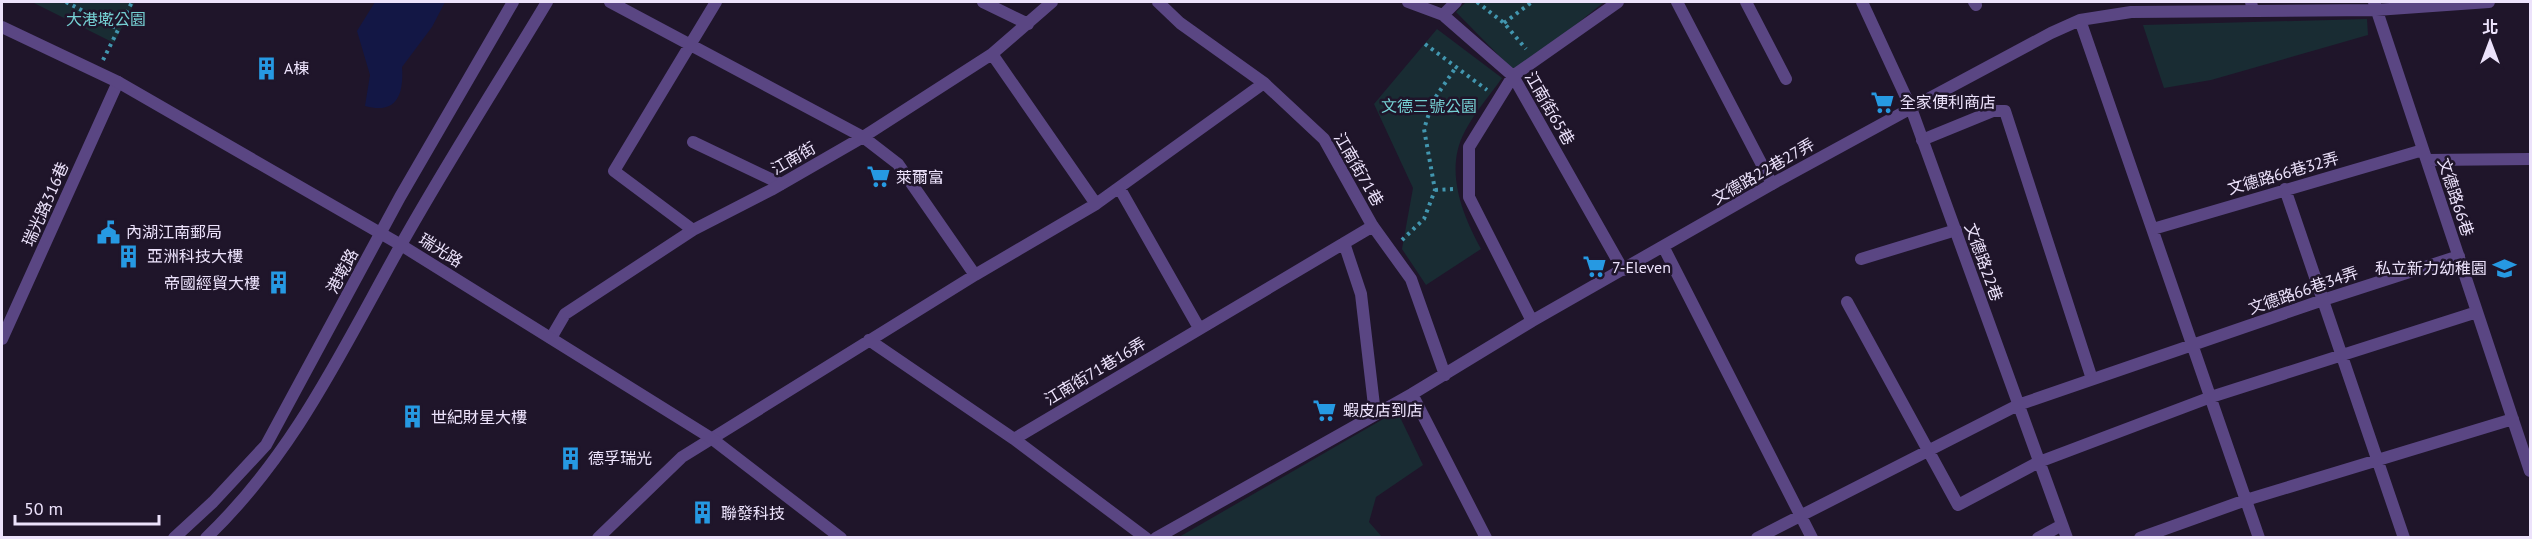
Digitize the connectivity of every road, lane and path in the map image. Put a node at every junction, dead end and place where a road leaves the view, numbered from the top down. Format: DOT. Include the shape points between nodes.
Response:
graph roads {
  1 [pos="66,2"];
  2 [pos="132,2"];
  3 [pos="513,2"];
  4 [pos="547,2"];
  5 [pos="610,2"];
  6 [pos="716,2"];
  7 [pos="983,2"];
  8 [pos="1052,2"];
  9 [pos="1158,2"];
  10 [pos="1408,2"];
  11 [pos="1456,2"];
  12 [pos="1477,2"];
  13 [pos="1532,2"];
  14 [pos="1618,2"];
  15 [pos="1677,2"];
  16 [pos="1746,2"];
  17 [pos="1862,2"];
  18 [pos="2489,2"];
  19 [pos="2252,6"];
  20 [pos="2375,6"];
  21 [pos="1443,15"];
  22 [pos="2080,21"];
  23 [pos="1504,23"];
  24 [pos="1028,24"];
  25 [pos="2,27"];
  26 [pos="118,29"];
  27 [pos="690,44"];
  28 [pos="1425,44"];
  29 [pos="992,54"];
  30 [pos="1536,60"];
  31 [pos="1456,67"];
  32 [pos="97,72"];
  33 [pos="1513,76"];
  34 [pos="1786,79"];
  35 [pos="118,82"];
  36 [pos="1264,83"];
  37 [pos="1499,99"];
  38 [pos="1911,108"];
  39 [pos="863,137"];
  40 [pos="1922,140"];
  41 [pos="693,142"];
  42 [pos="2425,155"];
  43 [pos="2530,159"];
  44 [pos="781,184"];
  45 [pos="1772,184"];
  46 [pos="1120,189"];
  47 [pos="2285,189"];
  48 [pos="1096,204"];
  49 [pos="1373,226"];
  50 [pos="2153,229"];
  51 [pos="693,230"];
  52 [pos="1956,230"];
  53 [pos="381,232"];
  54 [pos="1344,243"];
  55 [pos="401,245"];
  56 [pos="1664,248"];
  57 [pos="1392,250"];
  58 [pos="2459,256"];
  59 [pos="1861,259"];
  60 [pos="1627,267"];
  61 [pos="975,275"];
  62 [pos="2323,300"];
  63 [pos="1846,302"];
  64 [pos="2477,312"];
  65 [pos="1532,321"];
  66 [pos="1198,328"];
  67 [pos="550,338"];
  68 [pos="2,339"];
  69 [pos="869,340"];
  70 [pos="2193,345"];
  71 [pos="2343,356"];
  72 [pos="1445,375"];
  73 [pos="2092,379"];
  74 [pos="1412,394"];
  75 [pos="2211,397"];
  76 [pos="2018,405"];
  77 [pos="1375,414"];
  78 [pos="2513,419"];
  79 [pos="711,438"];
  80 [pos="1014,439"];
  81 [pos="1927,450"];
  82 [pos="2379,460"];
  83 [pos="2039,462"];
  84 [pos="2530,471"];
  85 [pos="2246,500"];
  86 [pos="1799,515"];
  87 [pos="2062,525"];
  88 [pos="174,537"];
  89 [pos="207,537"];
  90 [pos="598,537"];
  91 [pos="841,537"];
  92 [pos="1146,537"];
  93 [pos="1156,537"];
  94 [pos="1486,537"];
  95 [pos="1757,537"];
  96 [pos="1812,537"];
  97 [pos="2038,537"];
  98 [pos="2067,537"];
  99 [pos="2140,537"];
  100 [pos="2259,537"];
  101 [pos="2404,537"];
  1 -- 26 [label="path"];
  2 -- 26 [label="path"];
  3 -- 53 [label="street, 港墘路"];
  4 -- 55 [label="street"];
  5 -- 27 [label="street"];
  6 -- 27 [label="street"];
  7 -- 24 [label="street"];
  8 -- 24 [label="street, 江南街"];
  9 -- 36 [label="street, 江南街71巷" via="1180,23"];
  10 -- 21 [label="street, 江南街65巷"];
  11 -- 21 [label="street"];
  12 -- 23 [label="path"];
  13 -- 23 [label="path"];
  14 -- 30 [label="street"];
  15 -- 45 [label="street"];
  16 -- 34 [label="street"];
  17 -- 38 [label="street, 文德路22巷"];
  18 -- 20 [label="street, 文德路22巷27弄"];
  19 -- 20 [label="street, 文德路22巷27弄"];
  19 -- 22 [label="street, 文德路22巷27弄" via="2131,12"];
  20 -- 42 [label="street, 文德路66巷"];
  21 -- 33 [label="street, 江南街65巷"];
  22 -- 38 [label="street, 文德路22巷27弄"];
  22 -- 50 [label="street"];
  23 -- 30 [label="path"];
  24 -- 29 [label="street, 江南街"];
  25 -- 32 [label="street, 瑞光路"];
  26 -- 32 [label="path"];
  27 -- 39 [label="street"];
  27 -- 51 [label="street" via="614,171"];
  28 -- 31 [label="path"];
  29 -- 39 [label="street, 江南街"];
  29 -- 48 [label="street"];
  30 -- 33 [label="street"];
  31 -- 37 [label="path"];
  31 -- 57 [label="path" via="1433,100 1424,129 1435,190 1424,219"];
  32 -- 35 [label="street, 瑞光路"];
  33 -- 37 [label="street"];
  33 -- 60 [label="street, 江南街65巷"];
  35 -- 53 [label="street, 瑞光路"];
  35 -- 68 [label="street, 瑞光路316巷"];
  36 -- 46 [label="street"];
  36 -- 49 [label="street, 江南街71巷" via="1324,139"];
  37 -- 65 [label="street" via="1469,147 1469,197"];
  38 -- 40 [label="street, 文德路22巷"];
  38 -- 45 [label="street, 文德路22巷27弄"];
  39 -- 44 [label="street, 江南街"];
  39 -- 61 [label="street" via="898,164"];
  40 -- 52 [label="street, 文德路22巷"];
  40 -- 73 [label="street" via="1993,111 2005,111"];
  41 -- 44 [label="street"];
  42 -- 43 [label="street, 文德路66巷32弄"];
  42 -- 47 [label="street, 文德路66巷32弄"];
  42 -- 58 [label="street, 文德路66巷"];
  44 -- 51 [label="street, 江南街"];
  45 -- 56 [label="street, 文德路22巷27弄"];
  46 -- 48 [label="street"];
  46 -- 66 [label="street"];
  47 -- 50 [label="street, 文德路66巷32弄"];
  47 -- 62 [label="street"];
  48 -- 61 [label="street"];
  49 -- 54 [label="street, 江南街71巷16弄"];
  49 -- 57 [label="street, 江南街71巷"];
  50 -- 70 [label="street"];
  51 -- 67 [label="street, 江南街" via="565,314"];
  52 -- 59 [label="street"];
  52 -- 76 [label="street, 文德路22巷"];
  53 -- 55 [label="street, 瑞光路"];
  53 -- 88 [label="street, 港墘路" via="266,445"];
  54 -- 66 [label="street, 江南街71巷16弄"];
  54 -- 77 [label="street" via="1361,294"];
  55 -- 67 [label="street, 瑞光路"];
  55 -- 89 [label="street" via="306,417 241,505"];
  56 -- 60 [label="street, 文德路22巷27弄"];
  56 -- 86 [label="street"];
  57 -- 72 [label="street, 江南街71巷" via="1412,279"];
  58 -- 62 [label="street, 文德路66巷34弄"];
  58 -- 64 [label="street, 文德路66巷"];
  60 -- 65 [label="street, 文德路22巷27弄"];
  61 -- 69 [label="street"];
  62 -- 70 [label="street, 文德路66巷34弄"];
  62 -- 71 [label="street"];
  63 -- 81 [label="street"];
  64 -- 71 [label="street"];
  64 -- 78 [label="street, 文德路66巷"];
  65 -- 72 [label="street, 文德路22巷27弄"];
  66 -- 80 [label="street, 江南街71巷16弄"];
  67 -- 79 [label="street, 瑞光路"];
  69 -- 79 [label="street"];
  69 -- 80 [label="street"];
  70 -- 73 [label="street, 文德路66巷34弄"];
  70 -- 75 [label="street"];
  71 -- 75 [label="street"];
  71 -- 82 [label="street"];
  72 -- 74 [label="street, 文德路22巷27弄"];
  73 -- 76 [label="street, 文德路66巷34弄"];
  74 -- 77 [label="street"];
  74 -- 94 [label="street"];
  75 -- 83 [label="street"];
  75 -- 85 [label="street"];
  76 -- 81 [label="street, 文德路66巷34弄"];
  76 -- 83 [label="street, 文德路22巷"];
  77 -- 93 [label="street"];
  78 -- 82 [label="street"];
  78 -- 84 [label="street, 文德路66巷"];
  79 -- 90 [label="street" via="682,457"];
  79 -- 91 [label="street, 瑞光路"];
  80 -- 92 [label="street"];
  81 -- 83 [label="street" via="1958,505"];
  81 -- 86 [label="street, 文德路66巷34弄"];
  82 -- 85 [label="street"];
  82 -- 101 [label="street"];
  83 -- 87 [label="street, 文德路22巷"];
  85 -- 99 [label="street"];
  85 -- 100 [label="street"];
  86 -- 95 [label="street, 文德路66巷34弄"];
  86 -- 96 [label="street"];
  87 -- 97 [label="street"];
  87 -- 98 [label="street, 文德路22巷"];
}
